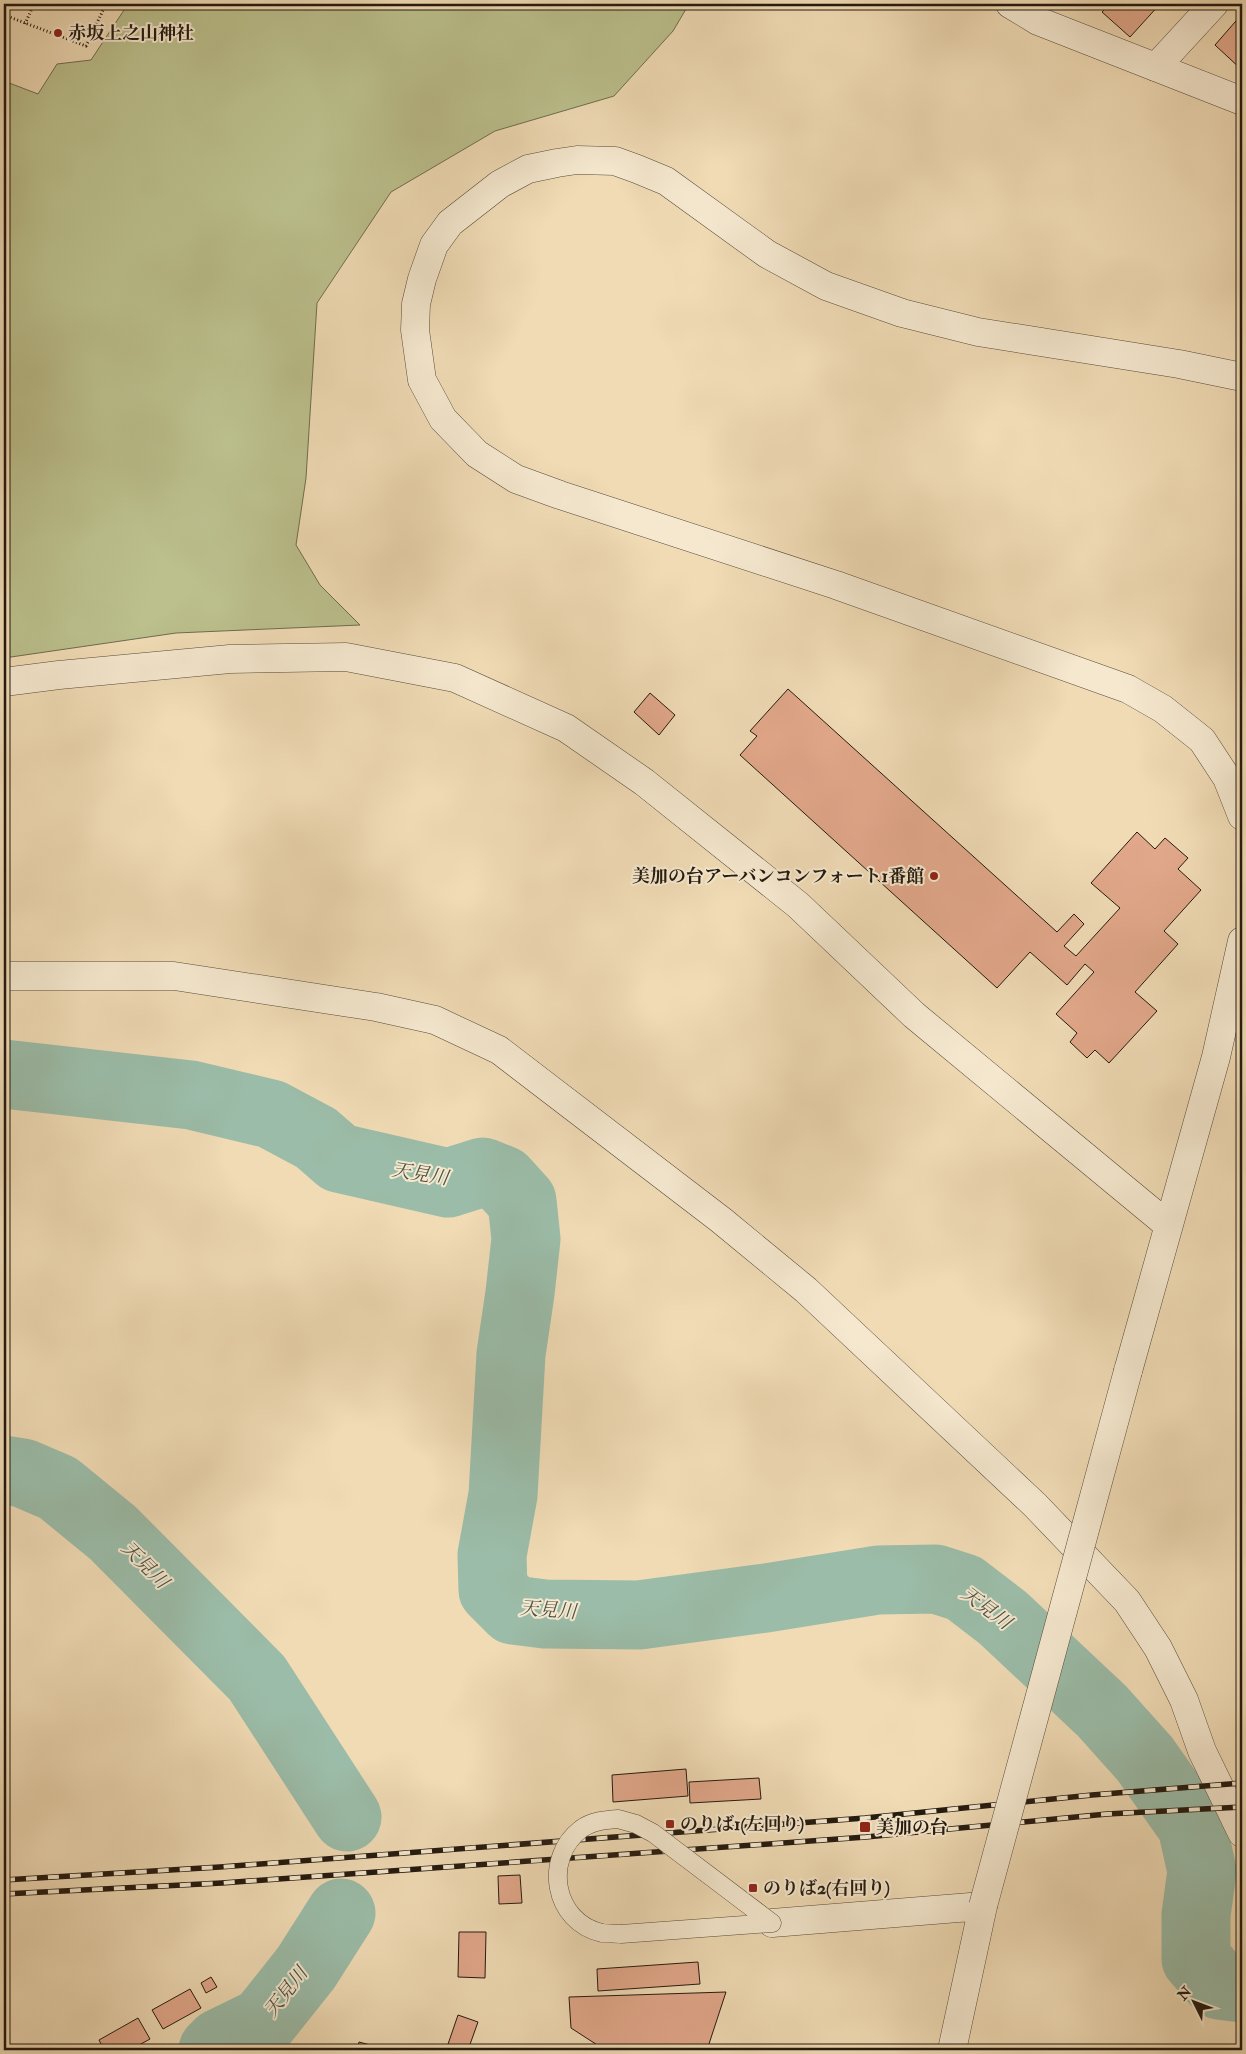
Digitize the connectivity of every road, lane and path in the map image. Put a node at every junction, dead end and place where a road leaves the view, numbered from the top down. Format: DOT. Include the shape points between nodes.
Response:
graph roads {
  1 [pos="34,4"];
  2 [pos="106,4"];
  3 [pos="1010,4"];
  4 [pos="1214,4"];
  5 [pos="4,15"];
  6 [pos="9,18"];
  7 [pos="25,24"];
  8 [pos="4,30"];
  9 [pos="1156,67"];
  10 [pos="1242,101"];
  11 [pos="1242,377"];
  12 [pos="4,682"];
  13 [pos="1242,816"];
  14 [pos="1242,941"];
  15 [pos="4,976"];
  16 [pos="1168,1225"];
  17 [pos="1242,1833"];
  18 [pos="983,1906"];
  19 [pos="772,1923"];
  20 [pos="952,2050"];
  1 -- 7 [label="path"];
  2 -- 7 [label="path" via="86,46"];
  3 -- 9 [label="street" via="1038,21"];
  4 -- 9 [label="street"];
  5 -- 6 [label="path"];
  6 -- 7 [label="path"];
  6 -- 8 [label="path"];
  9 -- 10 [label="street"];
  11 -- 13 [label="street" via="978,332 902,313 826,286 768,254 666,181 615,161 577,160 528,169 500,184 450,223 434,245 422,279 414,330 422,380 443,419 477,454 516,479 836,585 1128,688 1202,740 1227,778"];
  12 -- 16 [label="street" via="230,659 346,657 455,678 566,728 644,782 798,904 914,1015"];
  14 -- 16 [label="street" via="1216,1057"];
  15 -- 17 [label="street" via="174,976 376,1007 435,1020 499,1050 721,1220 806,1290 1035,1505 1127,1601 1158,1648 1184,1700 1202,1751"];
  16 -- 18 [label="street, bridge"];
  18 -- 19 [label="street"];
  18 -- 20 [label="street"];
  19 -- 19 [label="lane, bridge" via="602,1933 584,1925 570,1913 560,1896 556,1878 560,1859 568,1842 582,1829 599,1821 618,1819 636,1824"];
}
